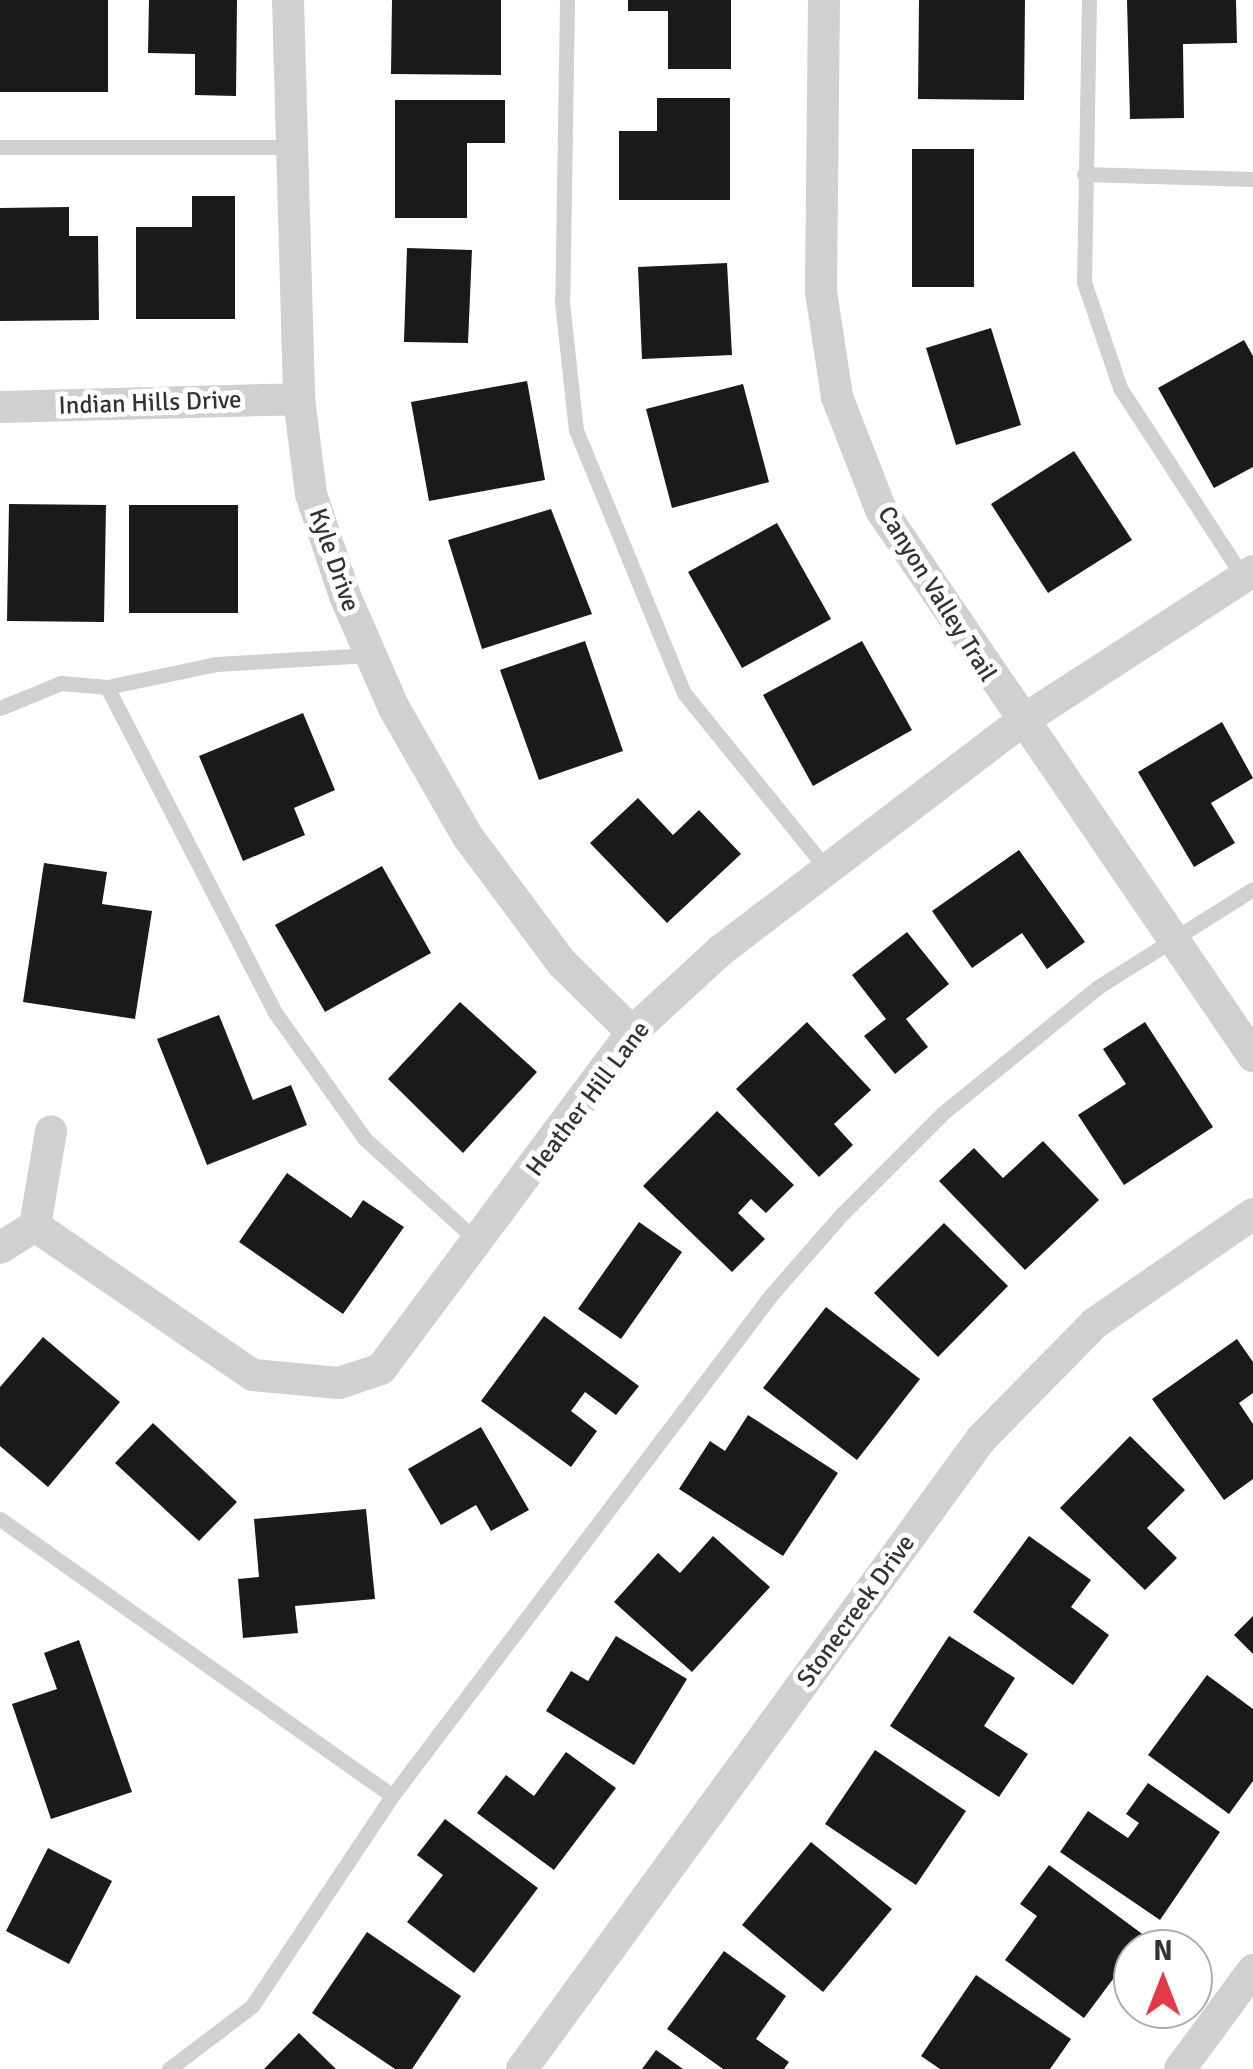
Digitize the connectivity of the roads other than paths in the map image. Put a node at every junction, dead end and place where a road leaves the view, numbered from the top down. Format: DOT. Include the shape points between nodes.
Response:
graph roads {
  1 [pos="288,0"];
  2 [pos="566,0"];
  3 [pos="824,0"];
  4 [pos="1089,0"];
  5 [pos="0,147"];
  6 [pos="290,147"];
  7 [pos="1084,174"];
  8 [pos="1253,178"];
  9 [pos="299,399"];
  10 [pos="0,407"];
  11 [pos="1248,574"];
  12 [pos="370,656"];
  13 [pos="107,687"];
  14 [pos="0,708"];
  15 [pos="1019,723"];
  16 [pos="824,867"];
  17 [pos="1253,889"];
  18 [pos="1173,942"];
  19 [pos="632,1032"];
  20 [pos="1253,1056"];
  21 [pos="51,1131"];
  22 [pos="1253,1214"];
  23 [pos="36,1226"];
  24 [pos="480,1244"];
  25 [pos="0,1248"];
  26 [pos="0,1518"];
  27 [pos="392,1796"];
  28 [pos="1253,1970"];
  29 [pos="168,2069"];
  30 [pos="522,2069"];
  31 [pos="1180,2069"];
  1 -- 6 [label="street, Kyle Drive"];
  2 -- 16 [label="lane" via="562,302 576,430 684,694"];
  3 -- 15 [label="street, Canyon Valley Trail" via="821,292 836,397 881,510"];
  4 -- 7 [label="lane"];
  5 -- 6 [label="lane"];
  6 -- 9 [label="street, Kyle Drive"];
  7 -- 8 [label="lane"];
  7 -- 11 [label="lane" via="1084,282 1120,388"];
  9 -- 10 [label="street, Indian Hills Drive"];
  9 -- 12 [label="street, Kyle Drive" via="311,494"];
  11 -- 15 [label="street, Heather Hill Lane"];
  12 -- 13 [label="lane" via="216,664"];
  12 -- 19 [label="street, Kyle Drive" via="468,837 562,963"];
  13 -- 14 [label="lane" via="61,684"];
  13 -- 24 [label="lane" via="228,938 274,1011 365,1138"];
  15 -- 16 [label="street, Heather Hill Lane"];
  15 -- 18 [label="street, Canyon Valley Trail"];
  16 -- 19 [label="street, Heather Hill Lane"];
  17 -- 18 [label="lane"];
  18 -- 20 [label="street, Canyon Valley Trail"];
  18 -- 27 [label="lane" via="1098,988 944,1113 842,1214 770,1294"];
  19 -- 24 [label="street, Heather Hill Lane"];
  21 -- 23 [label="street"];
  22 -- 30 [label="street, Stonecreek Drive" via="1095,1322 980,1440"];
  23 -- 24 [label="street, Heather Hill Lane" via="253,1375 293,1384 381,1368"];
  23 -- 25 [label="street"];
  26 -- 27 [label="lane"];
  27 -- 29 [label="lane" via="252,2006"];
  28 -- 31 [label="street"];
}
